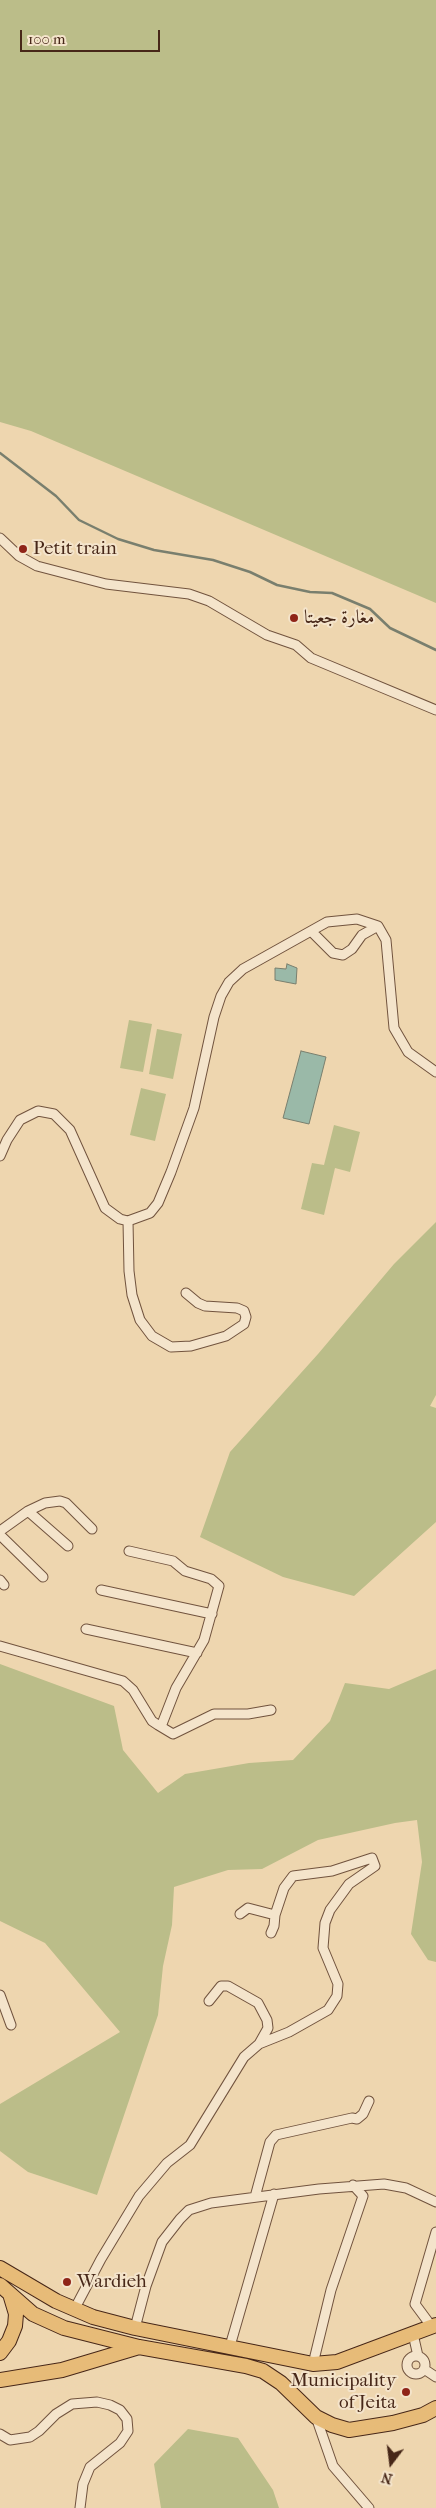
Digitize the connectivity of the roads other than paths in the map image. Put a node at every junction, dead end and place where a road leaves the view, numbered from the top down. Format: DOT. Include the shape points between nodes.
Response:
graph roads {
  1 [pos="0,538"];
  2 [pos="436,710"];
  3 [pos="378,926"];
  4 [pos="311,931"];
  5 [pos="436,1072"];
  6 [pos="0,1156"];
  7 [pos="128,1221"];
  8 [pos="186,1293"];
  9 [pos="28,1511"];
  10 [pos="92,1529"];
  11 [pos="0,1531"];
  12 [pos="0,1535"];
  13 [pos="68,1546"];
  14 [pos="129,1551"];
  15 [pos="43,1578"];
  16 [pos="102,1590"];
  17 [pos="212,1614"];
  18 [pos="86,1629"];
  19 [pos="0,1646"];
  20 [pos="197,1653"];
  21 [pos="271,1710"];
  22 [pos="158,1725"];
  23 [pos="240,1914"];
  24 [pos="274,1915"];
  25 [pos="271,1933"];
  26 [pos="1,2000"];
  27 [pos="209,2001"];
  28 [pos="11,2025"];
  29 [pos="259,2044"];
  30 [pos="369,2101"];
  31 [pos="353,2185"];
  32 [pos="274,2194"];
  33 [pos="255,2197"];
  34 [pos="436,2202"];
  35 [pos="436,2232"];
  36 [pos="0,2268"];
  37 [pos="5,2290"];
  38 [pos="74,2310"];
  39 [pos="33,2314"];
  40 [pos="15,2326"];
  41 [pos="434,2326"];
  42 [pos="134,2328"];
  43 [pos="413,2334"];
  44 [pos="230,2346"];
  45 [pos="139,2347"];
  46 [pos="0,2353"];
  47 [pos="418,2356"];
  48 [pos="313,2364"];
  49 [pos="424,2369"];
  50 [pos="436,2377"];
  51 [pos="0,2380"];
  52 [pos="436,2408"];
  53 [pos="316,2417"];
  54 [pos="0,2434"];
  55 [pos="80,2508"];
  56 [pos="369,2508"];
  1 -- 2 [label="street" via="19,556 37,566 106,584 189,594 209,601 267,634 296,645 311,658"];
  3 -- 4 [label="street" via="368,921 347,919 327,922"];
  3 -- 4 [label="street" via="362,935 343,955 333,953"];
  3 -- 5 [label="street" via="386,940 394,1028 408,1052"];
  4 -- 7 [label="street" via="243,969 229,982 214,1017 194,1108 158,1203 150,1213"];
  6 -- 7 [label="street" via="20,1120 38,1111 54,1114 70,1130 105,1208 112,1215"];
  7 -- 8 [label="street" via="132,1295 140,1320 152,1336 162,1344 180,1348 215,1340 244,1324 244,1311 206,1306"];
  9 -- 10 [label="street" via="45,1503 60,1501"];
  9 -- 11 [label="street"];
  9 -- 13 [label="street"];
  12 -- 15 [label="street"];
  14 -- 17 [label="street" via="173,1561 185,1571 216,1582 218,1592"];
  16 -- 17 [label="street"];
  17 -- 20 [label="street"];
  18 -- 20 [label="street"];
  19 -- 22 [label="street" via="123,1681"];
  20 -- 22 [label="street" via="176,1688 164,1721"];
  21 -- 22 [label="street" via="214,1714 173,1734"];
  23 -- 24 [label="street" via="248,1908"];
  24 -- 25 [label="street"];
  24 -- 29 [label="street" via="284,1888 293,1876 332,1871 372,1858 375,1866 349,1884 330,1910 325,1923 323,1948 338,1984 333,2002 328,2010"];
  26 -- 28 [label="street"];
  27 -- 29 [label="street" via="222,1986 228,1986 258,2003 268,2028"];
  29 -- 38 [label="street" via="239,2064 190,2145 167,2163 143,2190"];
  30 -- 33 [label="street" via="357,2119 276,2135 270,2142"];
  31 -- 32 [label="street"];
  31 -- 34 [label="street" via="384,2184 406,2188"];
  31 -- 48 [label="street" via="363,2196 331,2290"];
  32 -- 33 [label="street"];
  32 -- 44 [label="street"];
  33 -- 42 [label="street" via="200,2206 189,2210 180,2219 162,2242"];
  35 -- 41 [label="street" via="415,2304"];
  36 -- 38 [label="highway"];
  37 -- 39 [label="highway"];
  37 -- 40 [label="highway" via="16,2314"];
  38 -- 39 [label="highway" via="56,2308"];
  38 -- 42 [label="highway"];
  39 -- 40 [label="highway"];
  39 -- 45 [label="highway" via="64,2328"];
  40 -- 46 [label="highway"];
  41 -- 43 [label="highway"];
  42 -- 44 [label="highway"];
  43 -- 47 [label="street"];
  43 -- 48 [label="highway" via="337,2362"];
  44 -- 48 [label="highway"];
  45 -- 51 [label="highway" via="62,2370"];
  45 -- 53 [label="highway" via="263,2371 281,2383"];
  47 -- 49 [label="street" via="425,2363"];
  47 -- 49 [label="street" via="409,2360 409,2370 419,2374"];
  49 -- 50 [label="street"];
  52 -- 53 [label="highway" via="394,2423 349,2430"];
  53 -- 56 [label="street" via="333,2466"];
  54 -- 55 [label="street" via="10,2440 30,2437 72,2404 97,2402 120,2410 127,2418 128,2431 120,2443 90,2467 82,2484"];
}
